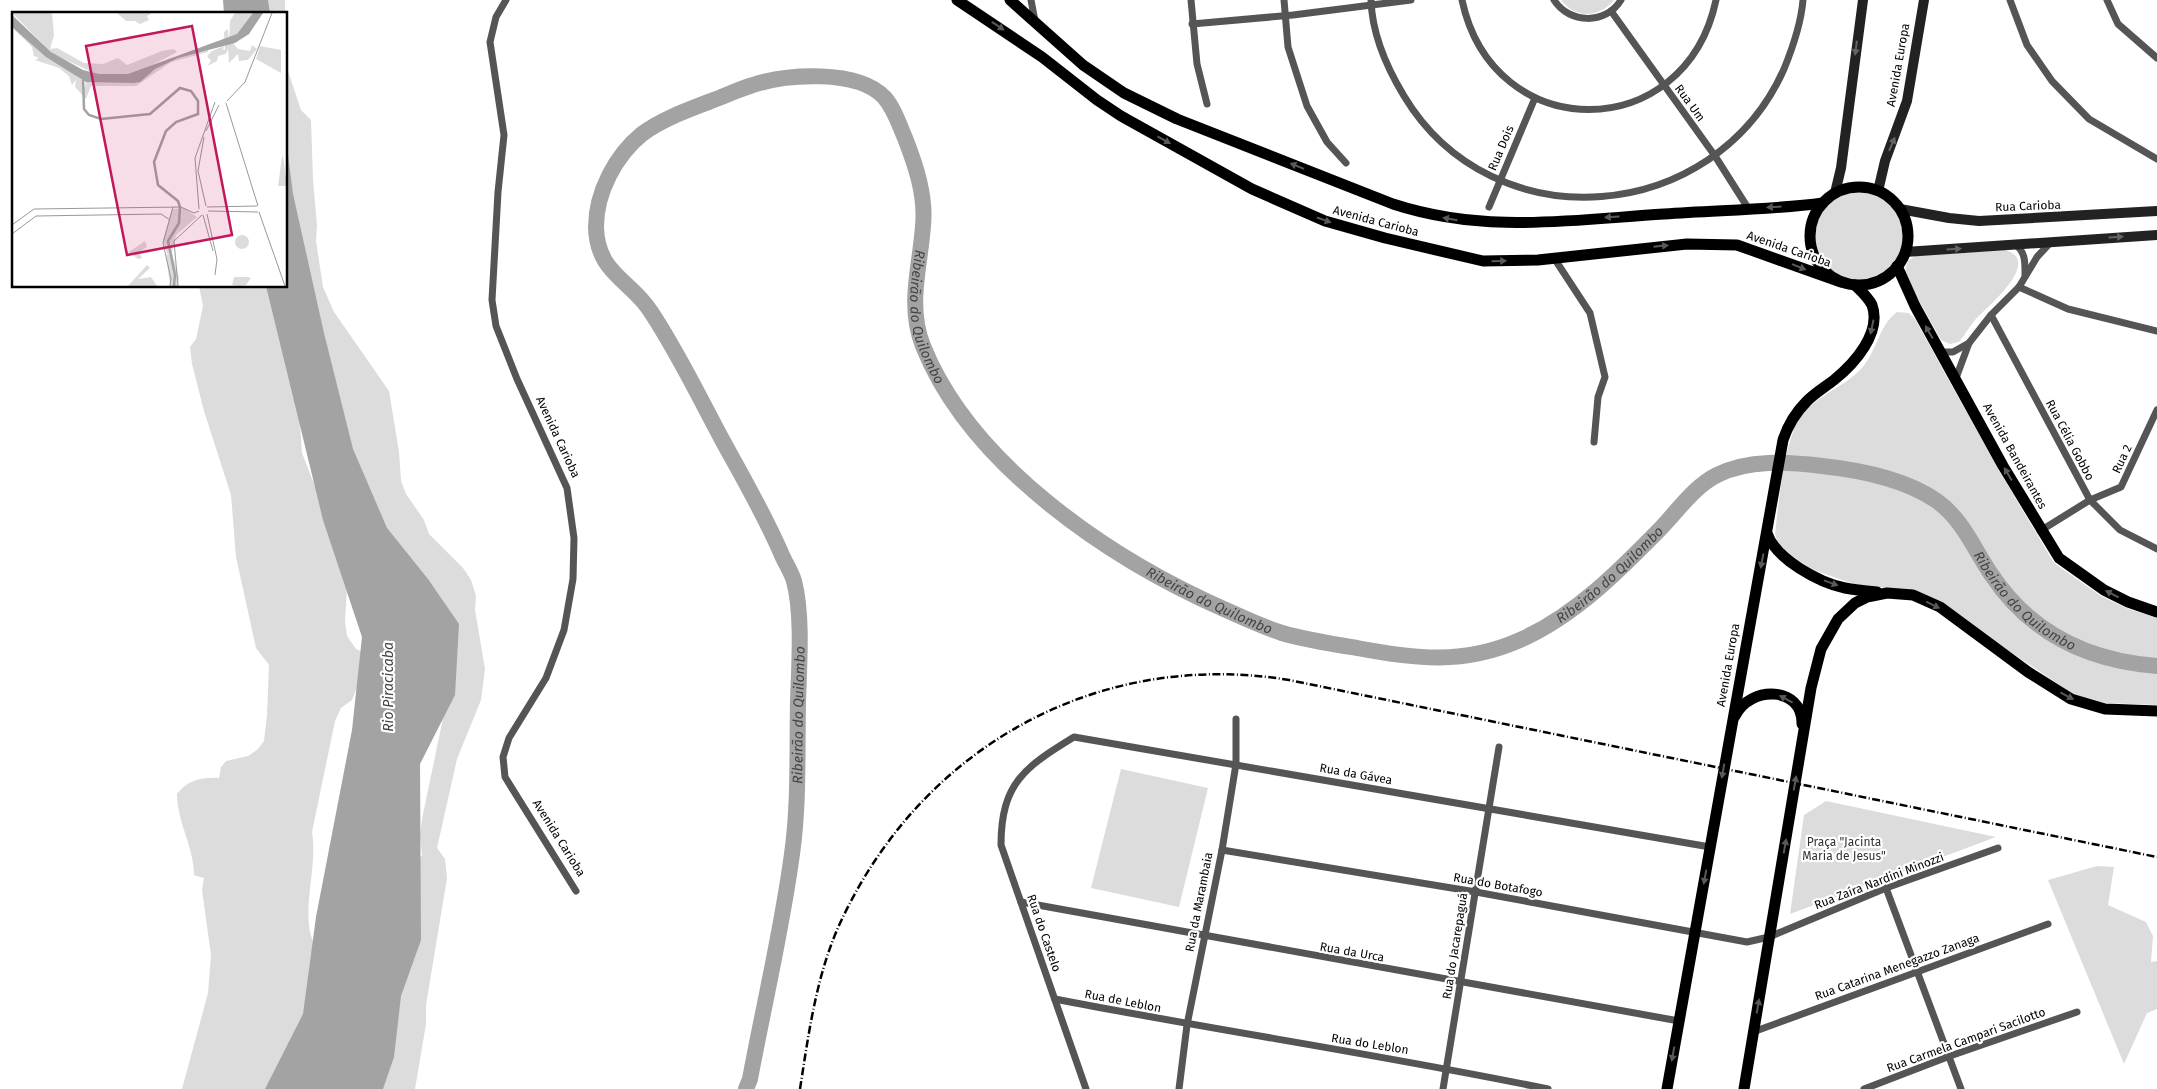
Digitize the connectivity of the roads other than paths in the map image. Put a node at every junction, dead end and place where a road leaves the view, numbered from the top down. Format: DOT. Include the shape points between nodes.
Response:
graph roads {
  1 [pos="506,0"];
  2 [pos="957,0"];
  3 [pos="1010,0"];
  4 [pos="1031,0"];
  5 [pos="1191,0"];
  6 [pos="1284,0"];
  7 [pos="1411,0"];
  8 [pos="1462,0"];
  9 [pos="1554,0"];
  10 [pos="1621,0"];
  11 [pos="1716,0"];
  12 [pos="1803,0"];
  13 [pos="1863,0"];
  14 [pos="1924,0"];
  15 [pos="2010,0"];
  16 [pos="2107,0"];
  17 [pos="1371,2"];
  18 [pos="1611,11"];
  19 [pos="1286,14"];
  20 [pos="1035,21"];
  21 [pos="1192,24"];
  22 [pos="2157,58"];
  23 [pos="1664,85"];
  24 [pos="1535,98"];
  25 [pos="1207,104"];
  26 [pos="1714,156"];
  27 [pos="2156,157"];
  28 [pos="1346,163"];
  29 [pos="1500,180"];
  30 [pos="1878,191"];
  31 [pos="1835,193"];
  32 [pos="1823,203"];
  33 [pos="1489,207"];
  34 [pos="1748,208"];
  35 [pos="1900,209"];
  36 [pos="2157,211"];
  37 [pos="2157,235"];
  38 [pos="2052,241"];
  39 [pos="2014,244"];
  40 [pos="1905,252"];
  41 [pos="1554,258"];
  42 [pos="1898,266"];
  43 [pos="2025,276"];
  44 [pos="1841,282"];
  45 [pos="1855,285"];
  46 [pos="2019,287"];
  47 [pos="1991,316"];
  48 [pos="2157,331"];
  49 [pos="1970,343"];
  50 [pos="1941,352"];
  51 [pos="1956,378"];
  52 [pos="2157,410"];
  53 [pos="1594,442"];
  54 [pos="2090,500"];
  55 [pos="2040,530"];
  56 [pos="1767,533"];
  57 [pos="2157,549"];
  58 [pos="1887,593"];
  59 [pos="2157,612"];
  60 [pos="2157,711"];
  61 [pos="1236,719"];
  62 [pos="1732,721"];
  63 [pos="1802,741"];
  64 [pos="1499,747"];
  65 [pos="1236,764"];
  66 [pos="1014,784"];
  67 [pos="1489,809"];
  68 [pos="1710,847"];
  69 [pos="1998,848"];
  70 [pos="1222,850"];
  71 [pos="1886,888"];
  72 [pos="576,891"];
  73 [pos="1476,892"];
  74 [pos="1021,902"];
  75 [pos="2048,924"];
  76 [pos="1695,934"];
  77 [pos="1203,937"];
  78 [pos="1769,937"];
  79 [pos="1918,970"];
  80 [pos="1461,983"];
  81 [pos="1055,999"];
  82 [pos="2077,1012"];
  83 [pos="1679,1021"];
  84 [pos="1187,1025"];
  85 [pos="1753,1032"];
  86 [pos="1950,1056"];
  87 [pos="1447,1068"];
  88 [pos="1086,1089"];
  89 [pos="1179,1089"];
  90 [pos="1443,1089"];
  91 [pos="1548,1089"];
  92 [pos="1667,1089"];
  93 [pos="1744,1089"];
  94 [pos="1864,1089"];
  95 [pos="1961,1089"];
  1 -- 72 [label="street, Avenida Carioba" via="496,17 490,42 504,135 492,300 496,326 516,379 567,488 574,538 573,579 564,630 546,678 509,738 503,757 505,777"];
  2 -- 41 [label="main road, Avenida Carioba, one-way" via="1042,57 1121,116 1290,207 1384,238 1483,261"];
  3 -- 20 [label="main road, Avenida Carioba"];
  4 -- 20 [label="street"];
  5 -- 21 [label="street"];
  6 -- 19 [label="street"];
  7 -- 17 [label="street"];
  8 -- 24 [label="street" via="1466,21 1477,45 1493,67 1512,85"];
  9 -- 18 [label="street" via="1566,13 1577,18 1595,18"];
  10 -- 18 [label="street"];
  11 -- 23 [label="street" via="1700,45 1684,67"];
  12 -- 26 [label="street" via="1793,47 1775,89 1748,126"];
  13 -- 31 [label="main road, one-way"];
  30 -- 14 [label="main road, Avenida Europa, one-way" via="1885,161 1907,101"];
  15 -- 27 [label="street" via="2028,45 2052,80 2089,119"];
  16 -- 22 [label="street" via="2118,24"];
  17 -- 19 [label="street"];
  17 -- 29 [label="street" via="1392,77 1412,109 1437,138 1466,162"];
  18 -- 23 [label="street, Rua Um"];
  19 -- 21 [label="street"];
  19 -- 28 [label="street" via="1288,47 1307,106 1327,142"];
  34 -- 20 [label="main road, Avenida Carioba, one-way" via="1513,224 1458,221 1425,214 1141,102 1106,83"];
  21 -- 25 [label="street"];
  23 -- 24 [label="street" via="1644,97 1601,109 1556,106"];
  23 -- 26 [label="street, Rua Um"];
  24 -- 29 [label="street, Rua Dois"];
  26 -- 29 [label="street" via="1676,179 1632,193 1588,198 1543,194"];
  26 -- 34 [label="street, Rua Um"];
  29 -- 33 [label="street, Rua Dois"];
  30 -- 31 [label="main road" via="1863,187"];
  30 -- 35 [label="main road"];
  31 -- 32 [label="main road"];
  32 -- 34 [label="main road, Avenida Carioba, one-way"];
  32 -- 44 [label="main road" via="1812,224 1812,247 1818,262"];
  35 -- 36 [label="main road, Rua Carioba" via="1979,221"];
  35 -- 40 [label="main road" via="1907,230"];
  38 -- 37 [label="main road, one-way"];
  38 -- 39 [label="main road"];
  38 -- 43 [label="street"];
  40 -- 39 [label="main road, one-way"];
  39 -- 43 [label="street" via="2025,258"];
  40 -- 42 [label="main road"];
  41 -- 44 [label="main road, Avenida Carioba, one-way" via="1713,243 1737,245"];
  41 -- 53 [label="street" via="1590,314 1605,377 1598,397"];
  42 -- 45 [label="main road" via="1878,281"];
  50 -- 42 [label="main road, Avenida Bandeirantes, one-way" via="1914,306"];
  43 -- 46 [label="street"];
  44 -- 45 [label="main road"];
  45 -- 56 [label="main road, Avenida Europa, one-way" via="1872,305 1871,334 1846,370 1808,399 1787,428"];
  46 -- 47 [label="street"];
  46 -- 48 [label="street" via="2068,309"];
  47 -- 49 [label="street"];
  47 -- 54 [label="street, Rua Célia Gobbo"];
  49 -- 50 [label="street" via="1952,352"];
  49 -- 51 [label="street"];
  50 -- 51 [label="main road, Avenida Bandeirantes"];
  55 -- 51 [label="main road, Avenida Bandeirantes, one-way"];
  52 -- 54 [label="street, Rua 2" via="2121,487"];
  54 -- 55 [label="street, Rua 2"];
  54 -- 57 [label="street, Rua Célia Gobbo" via="2120,530"];
  59 -- 55 [label="main road, Avenida Bandeirantes, one-way" via="2128,602 2078,574 2059,558"];
  56 -- 58 [label="main road, one-way" via="1781,555 1822,580 1845,588"];
  56 -- 62 [label="main road, Avenida Europa, one-way"];
  58 -- 60 [label="main road, one-way" via="1913,595 1940,607 2028,672 2071,699 2105,709"];
  58 -- 63 [label="main road" via="1867,597 1856,604 1838,619 1826,637 1816,666"];
  61 -- 65 [label="street, Rua da Marambaia"];
  63 -- 62 [label="main road, one-way" via="1799,710 1780,696 1755,696 1741,707"];
  62 -- 68 [label="main road, Avenida Europa, one-way"];
  78 -- 63 [label="main road, one-way"];
  64 -- 67 [label="street, Rua do Jacarepaguá"];
  65 -- 66 [label="street, Rua da Gávea" via="1074,737 1027,768"];
  65 -- 67 [label="street, Rua da Gávea"];
  65 -- 70 [label="street, Rua da Marambaia"];
  66 -- 74 [label="street, Rua do Castelo" via="1001,822 1001,845"];
  67 -- 68 [label="street, Rua da Gávea"];
  67 -- 73 [label="street, Rua do Jacarepaguá"];
  68 -- 76 [label="main road, Avenida Europa, one-way"];
  69 -- 71 [label="street, Rua Zaíra Nardini Minozzi"];
  70 -- 73 [label="street, Rua do Botafogo"];
  70 -- 77 [label="street, Rua da Marambaia"];
  71 -- 78 [label="street, Rua Zaíra Nardini Minozzi"];
  71 -- 79 [label="street"];
  73 -- 76 [label="street, Rua do Botafogo"];
  73 -- 80 [label="street, Rua do Jacarepaguá"];
  74 -- 77 [label="street, Rua da Urca"];
  74 -- 81 [label="street, Rua do Castelo"];
  75 -- 79 [label="street, Rua Catarina Menegazzo Zanaga"];
  76 -- 78 [label="street, Rua do Botafogo" via="1747,942"];
  76 -- 83 [label="main road, Avenida Europa"];
  77 -- 80 [label="street, Rua da Urca"];
  77 -- 84 [label="street, Rua da Marambaia"];
  85 -- 78 [label="main road, one-way"];
  79 -- 85 [label="street, Rua Catarina Menegazzo Zanaga"];
  79 -- 86 [label="street"];
  80 -- 83 [label="street, Rua da Urca"];
  80 -- 87 [label="street, Rua do Jacarepaguá"];
  81 -- 84 [label="street, Rua de Leblon"];
  81 -- 88 [label="street, Rua do Castelo"];
  82 -- 86 [label="street, Rua Carmela Campari Sacilotto"];
  83 -- 92 [label="main road, Avenida Europa, one-way"];
  84 -- 87 [label="street, Rua do Leblon"];
  84 -- 89 [label="street, Rua da Marambaia"];
  85 -- 93 [label="main road"];
  86 -- 94 [label="street, Rua Carmela Campari Sacilotto"];
  86 -- 95 [label="street"];
  87 -- 90 [label="street, Rua do Jacarepaguá"];
  87 -- 91 [label="street, Rua do Leblon"];
}
